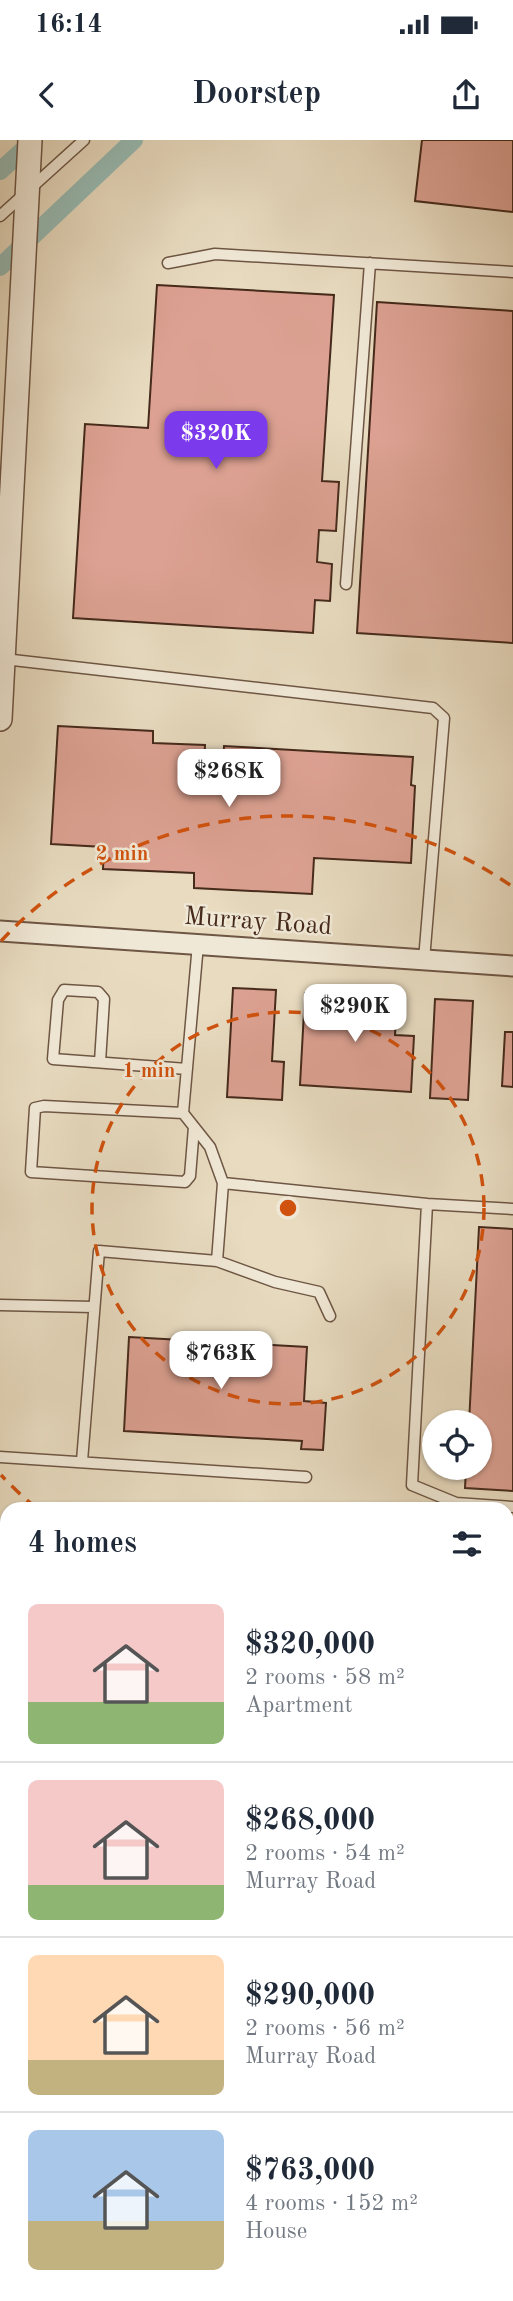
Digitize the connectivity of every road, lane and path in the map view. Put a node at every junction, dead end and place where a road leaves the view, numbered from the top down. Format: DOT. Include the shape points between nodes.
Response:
graph roads {
  1 [pos="30,140"];
  2 [pos="84,140"];
  3 [pos="28,193"];
  4 [pos="0,216"];
  5 [pos="169,263"];
  6 [pos="370,263"];
  7 [pos="513,272"];
  8 [pos="346,584"];
  9 [pos="3,659"];
  10 [pos="0,719"];
  11 [pos="0,931"];
  12 [pos="198,944"];
  13 [pos="424,960"];
  14 [pos="513,967"];
  15 [pos="100,1062"];
  16 [pos="187,1069"];
  17 [pos="183,1113"];
  18 [pos="194,1127"];
  19 [pos="223,1183"];
  20 [pos="427,1204"];
  21 [pos="513,1209"];
  22 [pos="217,1261"];
  23 [pos="0,1305"];
  24 [pos="94,1307"];
  25 [pos="330,1316"];
  26 [pos="0,1457"];
  27 [pos="82,1461"];
  28 [pos="306,1478"];
  29 [pos="454,1502"];
  1 -- 3 [label="street"];
  2 -- 3 [label="lane"];
  3 -- 4 [label="lane"];
  3 -- 9 [label="street"];
  5 -- 6 [label="lane" via="215,254"];
  6 -- 7 [label="lane"];
  6 -- 8 [label="lane"];
  9 -- 10 [label="street"];
  9 -- 13 [label="lane" via="433,708 444,718"];
  11 -- 12 [label="street, Murray Road"];
  12 -- 13 [label="street, Murray Road"];
  12 -- 16 [label="lane"];
  13 -- 14 [label="street, Murray Road"];
  15 -- 15 [label="lane" via="104,999 98,992 64,990 58,1000 53,1059"];
  15 -- 16 [label="lane"];
  16 -- 17 [label="lane"];
  17 -- 18 [label="lane"];
  17 -- 18 [label="lane" via="35,1108 31,1172 185,1182 190,1176"];
  18 -- 19 [label="lane" via="210,1147"];
  19 -- 20 [label="lane"];
  19 -- 22 [label="lane"];
  20 -- 21 [label="lane"];
  20 -- 29 [label="lane" via="412,1485"];
  22 -- 24 [label="lane" via="99,1251"];
  22 -- 25 [label="lane" via="319,1293"];
  23 -- 24 [label="lane"];
  24 -- 27 [label="lane"];
  26 -- 27 [label="lane"];
  27 -- 28 [label="lane"];
}
